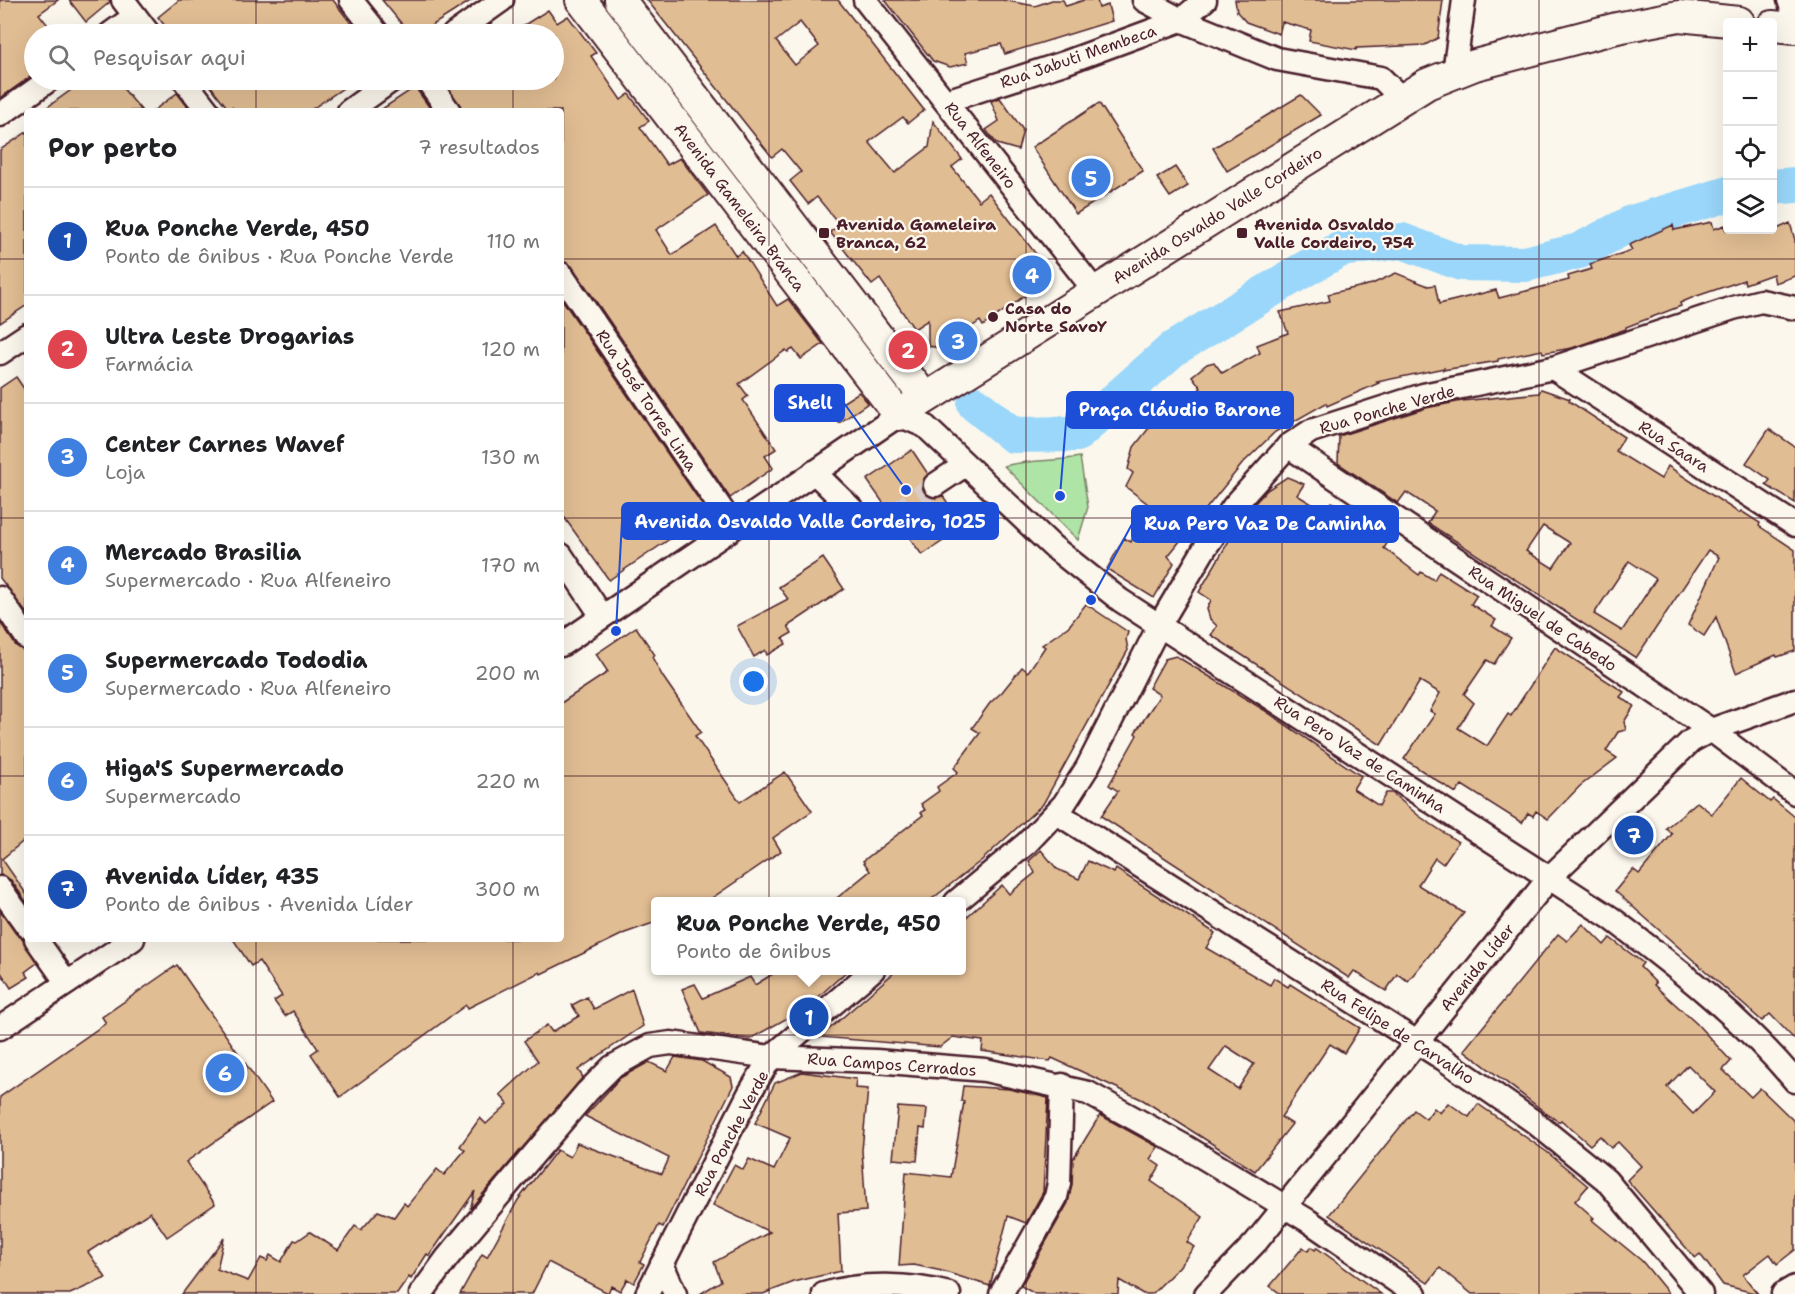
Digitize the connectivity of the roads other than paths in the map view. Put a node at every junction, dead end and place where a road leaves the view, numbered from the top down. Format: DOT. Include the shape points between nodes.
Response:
graph roads {
  1 [pos="351,0"];
  2 [pos="502,0"];
  3 [pos="581,0"];
  4 [pos="620,0"];
  5 [pos="865,0"];
  6 [pos="1144,0"];
  7 [pos="1205,0"];
  8 [pos="1464,0"];
  9 [pos="1789,0"];
  10 [pos="129,8"];
  11 [pos="1678,8"];
  12 [pos="1723,18"];
  13 [pos="1795,18"];
  14 [pos="1181,20"];
  15 [pos="117,24"];
  16 [pos="141,24"];
  17 [pos="370,24"];
  18 [pos="468,24"];
  19 [pos="1777,26"];
  20 [pos="1795,28"];
  21 [pos="1454,73"];
  22 [pos="35,90"];
  23 [pos="192,90"];
  24 [pos="378,90"];
  25 [pos="434,90"];
  26 [pos="1402,99"];
  27 [pos="946,101"];
  28 [pos="206,108"];
  29 [pos="353,108"];
  30 [pos="447,108"];
  31 [pos="0,115"];
  32 [pos="564,278"];
  33 [pos="1095,291"];
  34 [pos="854,305"];
  35 [pos="1795,308"];
  36 [pos="829,323"];
  37 [pos="1552,368"];
  38 [pos="916,413"];
  39 [pos="1288,446"];
  40 [pos="965,465"];
  41 [pos="814,472"];
  42 [pos="936,485"];
  43 [pos="892,516"];
  44 [pos="1795,525"];
  45 [pos="733,526"];
  46 [pos="564,559"];
  47 [pos="0,598"];
  48 [pos="602,616"];
  49 [pos="1160,624"];
  50 [pos="24,634"];
  51 [pos="564,643"];
  52 [pos="1795,700"];
  53 [pos="1711,730"];
  54 [pos="1795,793"];
  55 [pos="1057,813"];
  56 [pos="1550,877"];
  57 [pos="0,888"];
  58 [pos="962,897"];
  59 [pos="24,922"];
  60 [pos="38,942"];
  61 [pos="128,942"];
  62 [pos="867,975"];
  63 [pos="67,982"];
  64 [pos="0,1028"];
  65 [pos="1415,1042"];
  66 [pos="771,1057"];
  67 [pos="1795,1081"];
  68 [pos="1062,1085"];
  69 [pos="1284,1207"];
  70 [pos="662,1264"];
  71 [pos="1795,1287"];
  72 [pos="422,1294"];
  73 [pos="647,1294"];
  74 [pos="675,1294"];
  75 [pos="824,1294"];
  76 [pos="949,1294"];
  77 [pos="1001,1294"];
  78 [pos="1206,1294"];
  79 [pos="1415,1294"];
  80 [pos="1701,1294"];
  81 [pos="1783,1294"];
  1 -- 17 [label="street"];
  2 -- 18 [label="street"];
  3 -- 36 [label="main road, Avenida Gameleira Branca"];
  4 -- 34 [label="main road, Avenida Gameleira Branca"];
  5 -- 27 [label="street, Rua Alfeneiro"];
  6 -- 14 [label="street"];
  7 -- 14 [label="street, Rua Jabuti Membeca"];
  8 -- 21 [label="street"];
  9 -- 13 [label="street"];
  10 -- 15 [label="street"];
  10 -- 16 [label="street"];
  11 -- 12 [label="main road, Avenida Osvaldo Valle Cordeiro"];
  11 -- 21 [label="main road, Avenida Osvaldo Valle Cordeiro"];
  14 -- 26 [label="street" via="1276,59 1382,78"];
  14 -- 27 [label="street, Rua Jabuti Membeca"];
  19 -- 20 [label="main road"];
  21 -- 26 [label="main road, Avenida Osvaldo Valle Cordeiro"];
  22 -- 31 [label="street"];
  23 -- 28 [label="street"];
  24 -- 29 [label="street"];
  25 -- 30 [label="street"];
  26 -- 33 [label="main road, Avenida Osvaldo Valle Cordeiro"];
  27 -- 33 [label="street, Rua Alfeneiro"];
  32 -- 45 [label="street, Rua José Torres Lima"];
  33 -- 38 [label="main road, Avenida Osvaldo Valle Cordeiro"];
  34 -- 36 [label="main road"];
  34 -- 38 [label="main road, Avenida Gameleira Branca"];
  35 -- 37 [label="street, Rua Ponche Verde" via="1761,300"];
  36 -- 38 [label="main road, Avenida Gameleira Branca"];
  37 -- 39 [label="street, Rua Ponche Verde" via="1423,395 1311,431"];
  37 -- 44 [label="street, Rua Saara"];
  38 -- 40 [label="street, Rua Pero Vaz de Caminha"];
  38 -- 41 [label="street, Avenida Osvaldo Valle Cordeiro"];
  39 -- 49 [label="street, Rua Ponche Verde" via="1234,506"];
  39 -- 53 [label="street, Rua Miguel de Cabedo"];
  40 -- 42 [label="street"];
  40 -- 49 [label="street, Rua Pero Vaz de Caminha" via="1052,546 1120,600"];
  41 -- 43 [label="street" via="860,518"];
  41 -- 45 [label="street, Avenida Osvaldo Valle Cordeiro"];
  45 -- 48 [label="street, Avenida Osvaldo Valle Cordeiro"];
  46 -- 48 [label="street"];
  47 -- 50 [label="street"];
  48 -- 51 [label="street, Avenida Osvaldo Valle Cordeiro"];
  49 -- 55 [label="street, Rua Ponche Verde" via="1087,768"];
  49 -- 56 [label="street, Rua Pero Vaz de Caminha"];
  52 -- 53 [label="street, Avenida Líder"];
  53 -- 54 [label="street, Rua Miguel de Cabedo"];
  53 -- 56 [label="street, Avenida Líder" via="1691,741"];
  55 -- 58 [label="street, Rua Ponche Verde"];
  55 -- 65 [label="street, Rua Felipe de Carvalho"];
  56 -- 65 [label="street, Avenida Líder"];
  56 -- 67 [label="street, Rua Pero Vaz de Caminha" via="1682,972 1727,1010"];
  57 -- 59 [label="street"];
  60 -- 63 [label="street"];
  61 -- 63 [label="street"];
  62 -- 66 [label="street, Rua Ponche Verde"];
  63 -- 64 [label="street"];
  65 -- 69 [label="street, Avenida Líder"];
  65 -- 80 [label="street, Rua Felipe de Carvalho" via="1582,1158 1606,1180"];
  66 -- 68 [label="street, Rua Campos Cerrados" via="985,1070"];
  66 -- 70 [label="street, Rua Ponche Verde"];
  66 -- 72 [label="street, Rua Campos Cerrados" via="671,1044 650,1046 612,1066 497,1198"];
  68 -- 69 [label="street, Rua Campos Cerrados" via="1115,1106"];
  68 -- 77 [label="street" via="1056,1197"];
  69 -- 78 [label="street, Avenida Líder"];
  69 -- 79 [label="street, Rua Campos Cerrados"];
  70 -- 73 [label="street, Rua Ponche Verde"];
  70 -- 74 [label="street"];
  71 -- 81 [label="street"];
  75 -- 76 [label="street" via="878,1286"];
}
